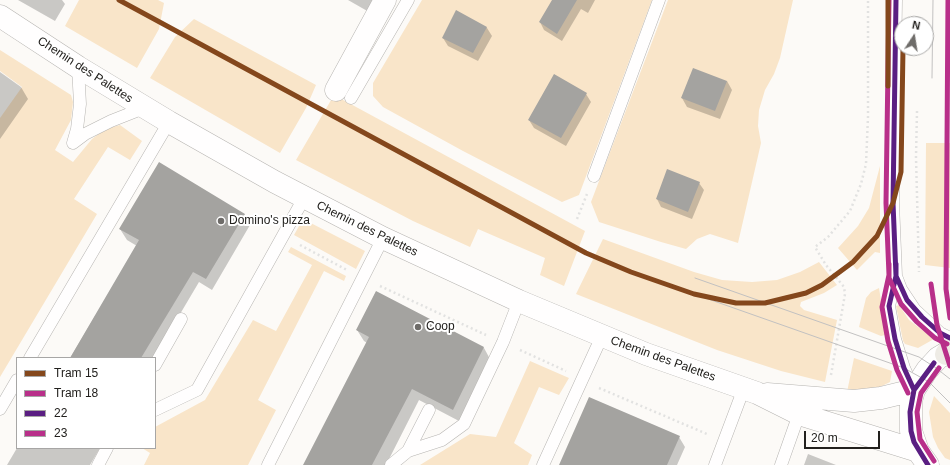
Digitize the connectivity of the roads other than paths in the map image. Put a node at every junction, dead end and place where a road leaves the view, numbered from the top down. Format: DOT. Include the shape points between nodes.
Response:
graph roads {
  1 [pos="385,0"];
  2 [pos="408,0"];
  3 [pos="659,0"];
  4 [pos="896,0"];
  5 [pos="0,16"];
  6 [pos="78,67"];
  7 [pos="343,94"];
  8 [pos="144,108"];
  9 [pos="169,122"];
  10 [pos="594,176"];
  11 [pos="304,198"];
  12 [pos="383,238"];
  13 [pos="896,276"];
  14 [pos="520,301"];
  15 [pos="181,319"];
  16 [pos="602,336"];
  17 [pos="949,348"];
  18 [pos="31,357"];
  19 [pos="156,363"];
  20 [pos="16,382"];
  21 [pos="914,390"];
  22 [pos="751,391"];
  23 [pos="0,409"];
  24 [pos="156,410"];
  25 [pos="429,410"];
  26 [pos="799,414"];
  27 [pos="106,449"];
  28 [pos="408,451"];
  29 [pos="923,458"];
  30 [pos="98,465"];
  31 [pos="268,465"];
  32 [pos="391,465"];
  33 [pos="544,465"];
  34 [pos="715,465"];
  35 [pos="781,465"];
  1 -- 7 [label="street"];
  2 -- 7 [label="lane"];
  3 -- 10 [label="lane"];
  4 -- 13 [label="lane" via="893,203"];
  5 -- 6 [label="street, Chemin des Palettes"];
  6 -- 8 [label="street, Chemin des Palettes"];
  6 -- 8 [label="lane" via="80,104 73,143 111,121"];
  8 -- 9 [label="street, Chemin des Palettes"];
  9 -- 11 [label="street, Chemin des Palettes"];
  9 -- 18 [label="lane"];
  11 -- 12 [label="street, Chemin des Palettes"];
  11 -- 24 [label="lane" via="197,390"];
  12 -- 14 [label="street, Chemin des Palettes"];
  12 -- 31 [label="lane"];
  13 -- 17 [label="lane" via="915,310 940,333"];
  13 -- 21 [label="lane" via="889,306 895,339"];
  14 -- 16 [label="street, Chemin des Palettes"];
  14 -- 28 [label="lane" via="464,424 442,440"];
  15 -- 19 [label="lane"];
  16 -- 22 [label="street, Chemin des Palettes"];
  16 -- 33 [label="lane"];
  17 -- 21 [label="street" via="927,370"];
  20 -- 23 [label="lane"];
  21 -- 22 [label="street, Chemin des Palettes" via="870,400"];
  21 -- 29 [label="street" via="910,412 911,431"];
  22 -- 26 [label="street, Chemin des Palettes"];
  22 -- 34 [label="lane"];
  25 -- 28 [label="lane"];
  26 -- 29 [label="street, Chemin des Palettes"];
  26 -- 35 [label="lane"];
  27 -- 30 [label="lane"];
  28 -- 32 [label="lane"];
}
